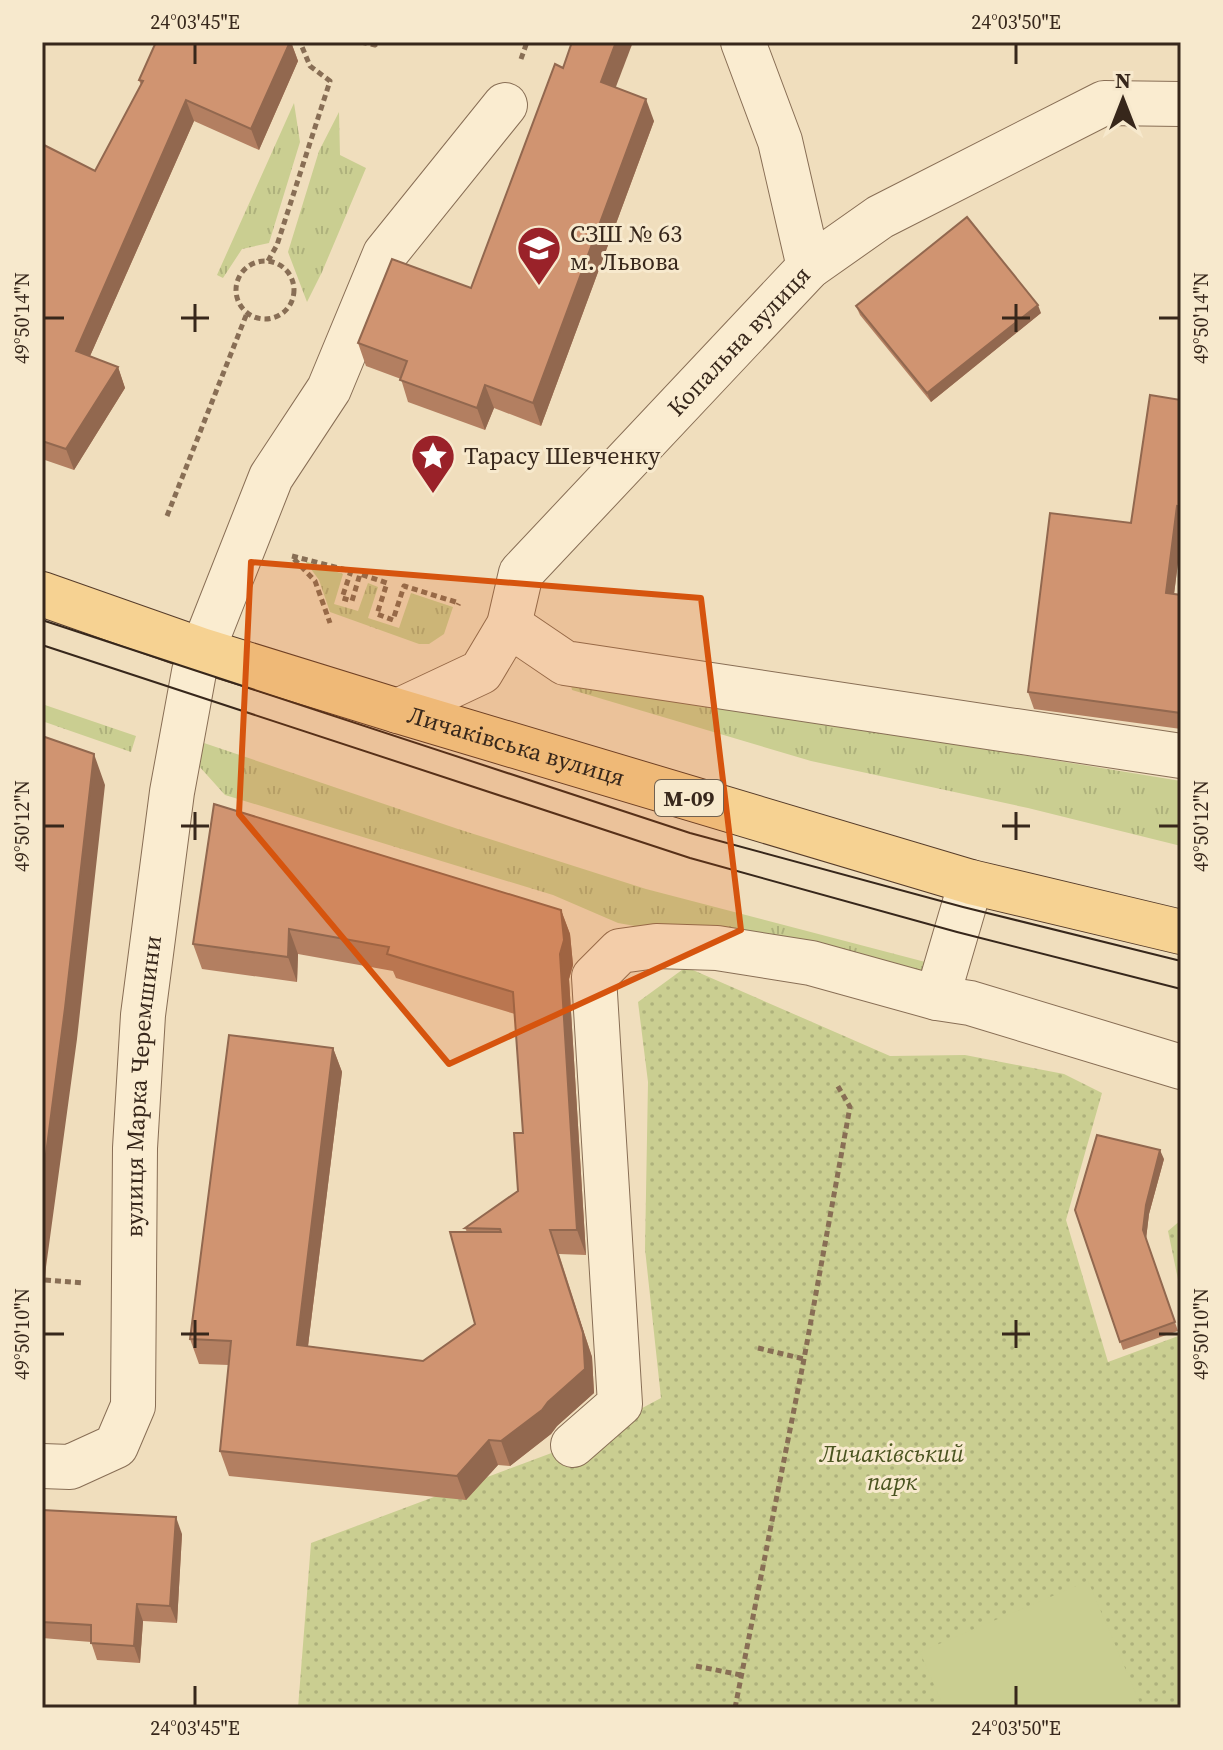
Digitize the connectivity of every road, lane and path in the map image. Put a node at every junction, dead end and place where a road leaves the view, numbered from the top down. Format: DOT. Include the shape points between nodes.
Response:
graph roads {
  1 [pos="300,42"];
  2 [pos="361,42"];
  3 [pos="379,42"];
  4 [pos="743,42"];
  5 [pos="1181,104"];
  6 [pos="505,105"];
  7 [pos="268,261"];
  8 [pos="809,267"];
  9 [pos="247,313"];
  10 [pos="167,516"];
  11 [pos="42,594"];
  12 [pos="454,617"];
  13 [pos="330,623"];
  14 [pos="509,625"];
  15 [pos="201,650"];
  16 [pos="398,711"];
  17 [pos="1181,756"];
  18 [pos="971,882"];
  19 [pos="1181,932"];
  20 [pos="937,998"];
  21 [pos="1181,1067"];
  22 [pos="836,1083"];
  23 [pos="45,1280"];
  24 [pos="88,1283"];
  25 [pos="758,1348"];
  26 [pos="804,1359"];
  27 [pos="573,1445"];
  28 [pos="42,1466"];
  29 [pos="696,1666"];
  30 [pos="741,1675"];
  31 [pos="735,1708"];
  1 -- 7 [label="path" via="310,66 330,81"];
  2 -- 3 [label="path"];
  4 -- 8 [label="street" via="780,141"];
  5 -- 8 [label="street, Копальна вулиця" via="1104,103 880,217"];
  6 -- 15 [label="street, вулиця Марка Черемшини" via="385,254 329,389 271,477"];
  7 -- 9 [label="path" via="249,266 237,281 237,300"];
  7 -- 9 [label="path" via="291,277 294,296 277,317 258,319"];
  8 -- 14 [label="street, Копальна вулиця" via="521,573"];
  9 -- 10 [label="path"];
  11 -- 15 [label="main road, Личаківська вулиця / М-09"];
  12 -- 13 [label="path" via="459,603 404,586 393,620 377,614 387,583 360,574 352,601 342,598 351,571 291,556 315,581"];
  14 -- 16 [label="street, Копальна вулиця" via="481,672"];
  14 -- 17 [label="street" via="565,663"];
  15 -- 16 [label="main road, Личаківська вулиця / М-09"];
  15 -- 28 [label="street, вулиця Марка Черемшини" via="172,792 143,1015 135,1148 133,1406 116,1446 70,1467"];
  16 -- 18 [label="main road, Личаківська вулиця / М-09"];
  18 -- 19 [label="main road, Личаківська вулиця / М-09"];
  18 -- 20 [label="street"];
  20 -- 21 [label="street" via="970,1003"];
  20 -- 27 [label="street" via="811,963 717,948 620,951 594,977 620,1404"];
  22 -- 26 [label="path" via="850,1107"];
  23 -- 24 [label="path"];
  25 -- 26 [label="path"];
  26 -- 30 [label="path"];
  29 -- 30 [label="path"];
  30 -- 31 [label="path"];
}
